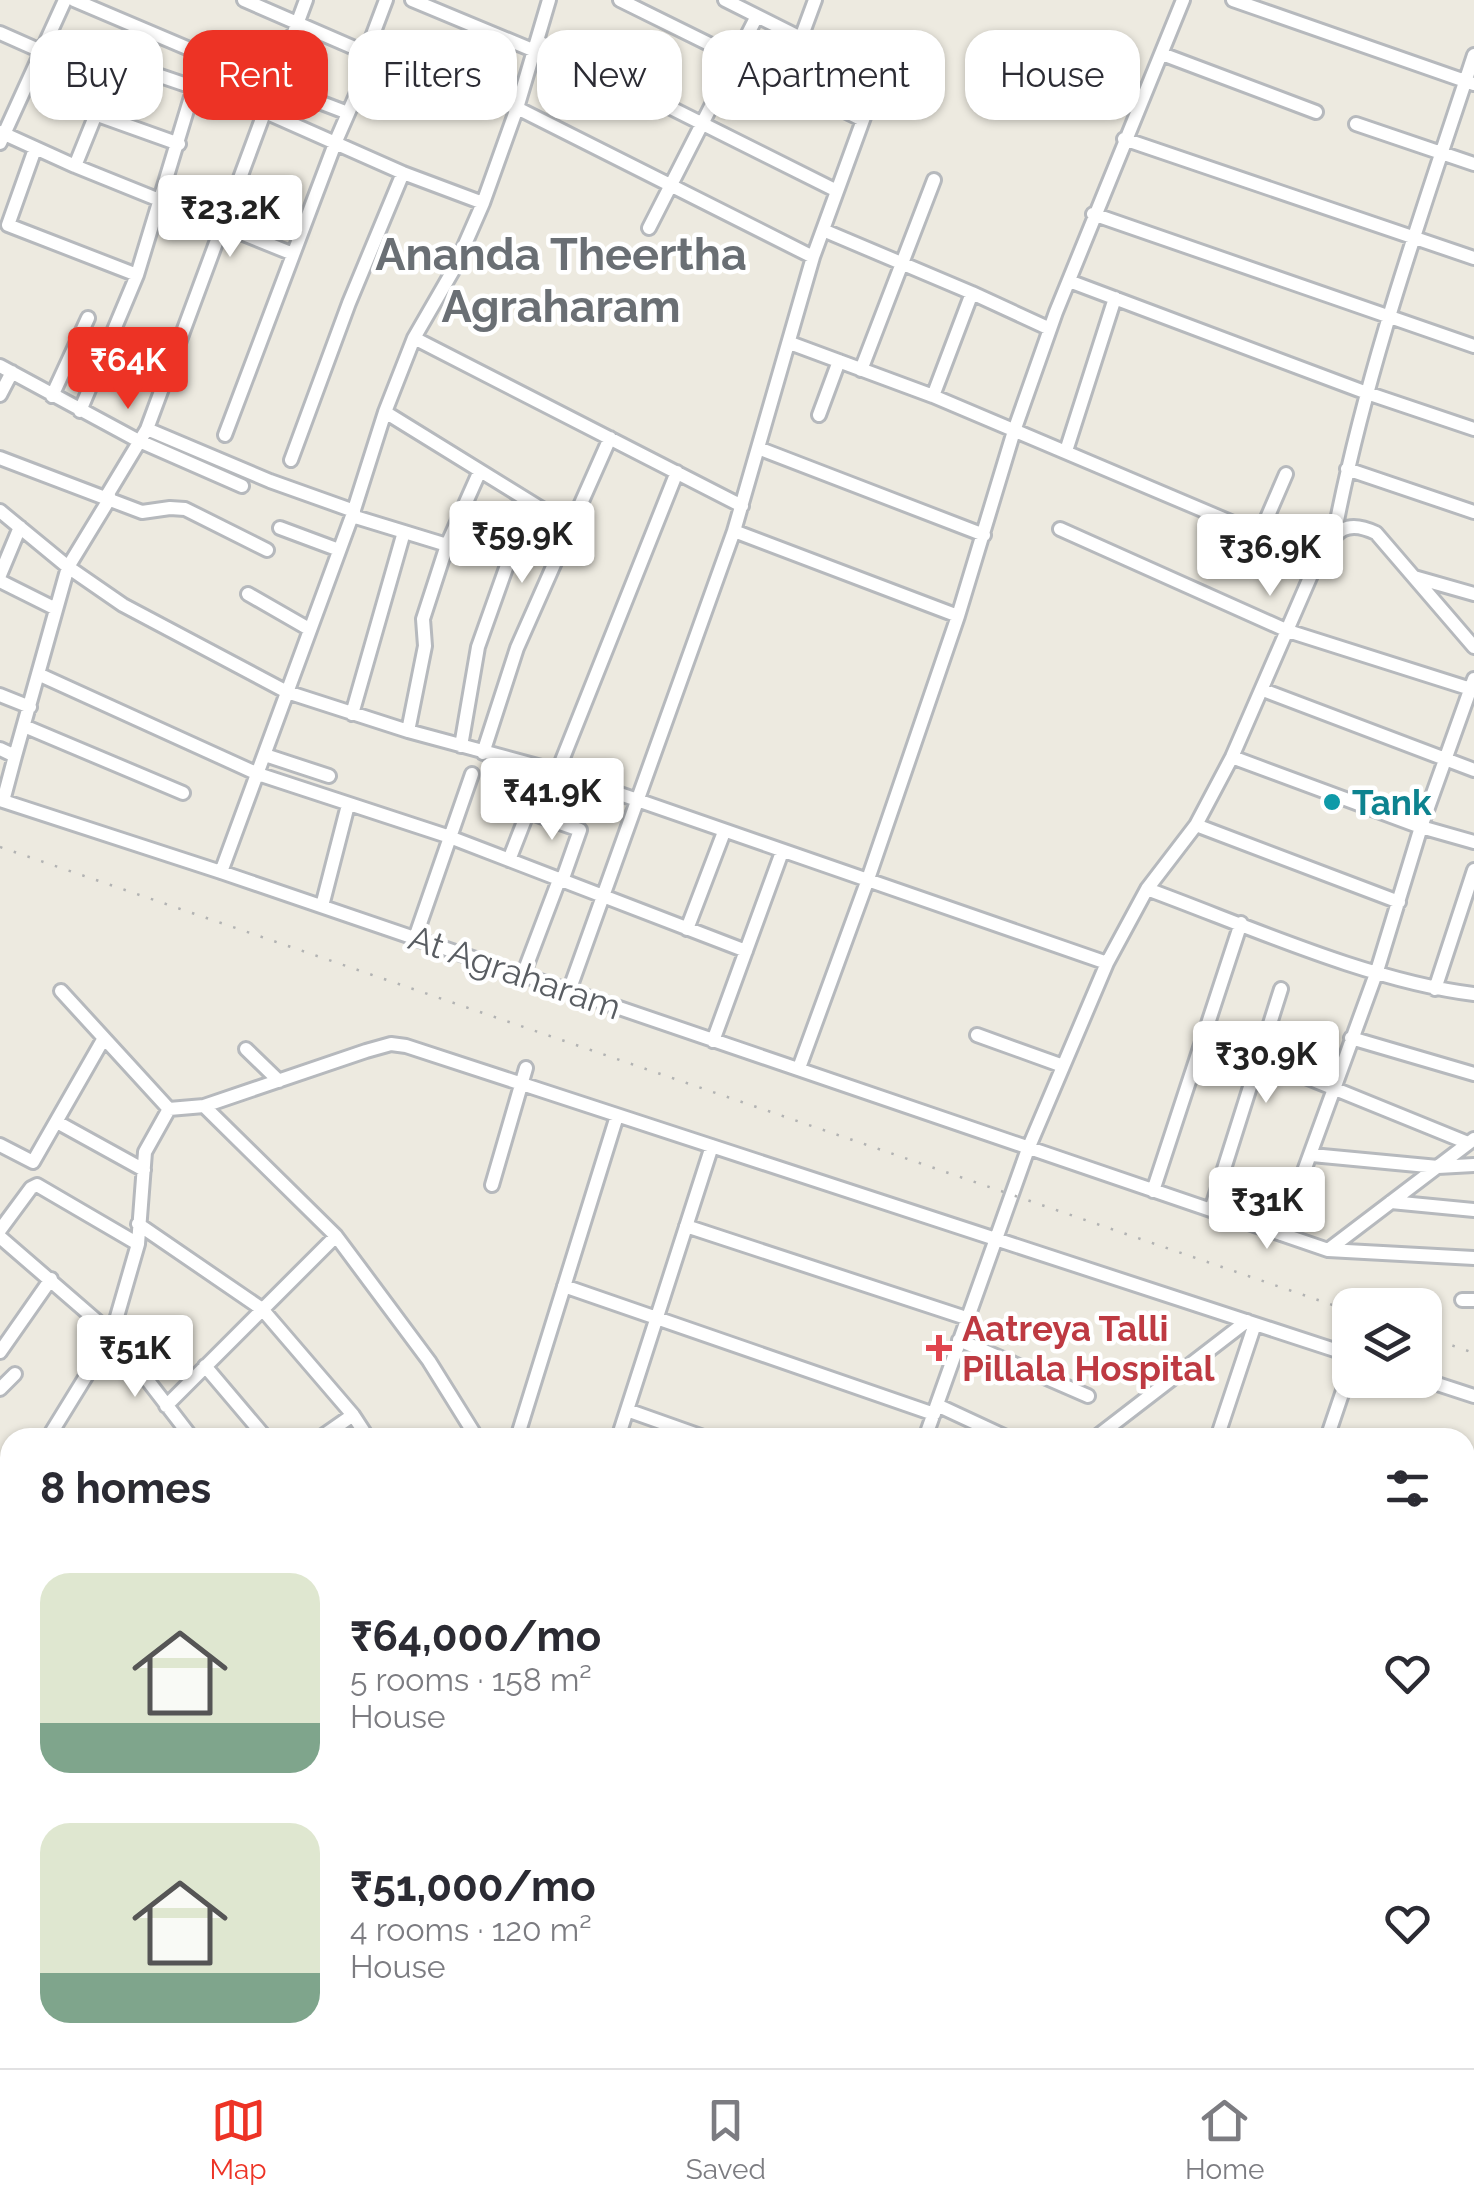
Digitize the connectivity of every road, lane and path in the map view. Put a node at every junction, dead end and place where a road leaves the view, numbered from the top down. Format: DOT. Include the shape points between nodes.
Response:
graph roads {
  1 [pos="65,0"];
  2 [pos="74,0"];
  3 [pos="244,0"];
  4 [pos="306,0"];
  5 [pos="386,0"];
  6 [pos="412,0"];
  7 [pos="549,0"];
  8 [pos="620,0"];
  9 [pos="725,0"];
  10 [pos="815,0"];
  11 [pos="1183,0"];
  12 [pos="1233,0"];
  13 [pos="757,16"];
  14 [pos="297,22"];
  15 [pos="52,30"];
  16 [pos="294,30"];
  17 [pos="377,30"];
  18 [pos="750,30"];
  19 [pos="788,30"];
  20 [pos="804,30"];
  21 [pos="0,33"];
  22 [pos="702,41"];
  23 [pos="348,45"];
  24 [pos="30,46"];
  25 [pos="183,46"];
  26 [pos="536,46"];
  27 [pos="1162,54"];
  28 [pos="1474,55"];
  29 [pos="30,79"];
  30 [pos="1470,82"];
  31 [pos="328,105"];
  32 [pos="517,108"];
  33 [pos="1316,112"];
  34 [pos="348,113"];
  35 [pos="702,119"];
  36 [pos="93,120"];
  37 [pos="112,120"];
  38 [pos="185,120"];
  39 [pos="260,120"];
  40 [pos="285,120"];
  41 [pos="513,120"];
  42 [pos="863,120"];
  43 [pos="700,123"];
  44 [pos="1356,124"];
  45 [pos="2,136"];
  46 [pos="1124,139"];
  47 [pos="336,141"];
  48 [pos="179,144"];
  49 [pos="34,148"];
  50 [pos="1443,153"];
  51 [pos="1474,164"];
  52 [pos="75,166"];
  53 [pos="404,173"];
  54 [pos="934,180"];
  55 [pos="669,184"];
  56 [pos="836,190"];
  57 [pos="162,202"];
  58 [pos="483,203"];
  59 [pos="1094,214"];
  60 [pos="220,225"];
  61 [pos="648,228"];
  62 [pos="822,230"];
  63 [pos="1416,240"];
  64 [pos="293,254"];
  65 [pos="813,257"];
  66 [pos="1474,258"];
  67 [pos="902,263"];
  68 [pos="137,275"];
  69 [pos="1069,280"];
  70 [pos="972,292"];
  71 [pos="1115,298"];
  72 [pos="88,318"];
  73 [pos="1390,318"];
  74 [pos="1050,329"];
  75 [pos="414,338"];
  76 [pos="790,343"];
  77 [pos="1474,346"];
  78 [pos="839,362"];
  79 [pos="6,369"];
  80 [pos="862,370"];
  81 [pos="1367,393"];
  82 [pos="0,396"];
  83 [pos="52,396"];
  84 [pos="933,396"];
  85 [pos="80,411"];
  86 [pos="385,412"];
  87 [pos="819,416"];
  88 [pos="147,428"];
  89 [pos="1474,429"];
  90 [pos="1014,431"];
  91 [pos="226,435"];
  92 [pos="610,438"];
  93 [pos="138,440"];
  94 [pos="758,448"];
  95 [pos="1066,451"];
  96 [pos="0,458"];
  97 [pos="291,460"];
  98 [pos="1347,469"];
  99 [pos="676,472"];
  100 [pos="479,474"];
  101 [pos="1286,474"];
  102 [pos="242,486"];
  103 [pos="108,498"];
  104 [pos="742,506"];
  105 [pos="0,511"];
  106 [pos="1474,512"];
  107 [pos="353,514"];
  108 [pos="20,527"];
  109 [pos="280,528"];
  110 [pos="571,528"];
  111 [pos="1060,528"];
  112 [pos="734,530"];
  113 [pos="404,532"];
  114 [pos="984,535"];
  115 [pos="1334,536"];
  116 [pos="1266,538"];
  117 [pos="447,545"];
  118 [pos="266,550"];
  119 [pos="339,550"];
  120 [pos="511,554"];
  121 [pos="1318,560"];
  122 [pos="68,568"];
  123 [pos="1414,577"];
  124 [pos="0,578"];
  125 [pos="248,594"];
  126 [pos="1474,594"];
  127 [pos="56,609"];
  128 [pos="958,616"];
  129 [pos="309,630"];
  130 [pos="1288,630"];
  131 [pos="1474,647"];
  132 [pos="38,674"];
  133 [pos="1473,686"];
  134 [pos="1263,690"];
  135 [pos="287,692"];
  136 [pos="0,695"];
  137 [pos="30,707"];
  138 [pos="352,714"];
  139 [pos="24,726"];
  140 [pos="408,731"];
  141 [pos="461,746"];
  142 [pos="0,749"];
  143 [pos="484,752"];
  144 [pos="265,755"];
  145 [pos="15,756"];
  146 [pos="1232,758"];
  147 [pos="1446,759"];
  148 [pos="551,770"];
  149 [pos="1474,770"];
  150 [pos="258,774"];
  151 [pos="472,774"];
  152 [pos="329,776"];
  153 [pos="183,792"];
  154 [pos="636,800"];
  155 [pos="2,801"];
  156 [pos="348,806"];
  157 [pos="528,812"];
  158 [pos="1196,824"];
  159 [pos="1421,828"];
  160 [pos="724,832"];
  161 [pos="447,836"];
  162 [pos="1474,842"];
  163 [pos="782,852"];
  164 [pos="508,860"];
  165 [pos="221,872"];
  166 [pos="561,880"];
  167 [pos="1473,880"];
  168 [pos="868,882"];
  169 [pos="1147,889"];
  170 [pos="602,893"];
  171 [pos="1398,902"];
  172 [pos="322,906"];
  173 [pos="1242,923"];
  174 [pos="687,929"];
  175 [pos="414,938"];
  176 [pos="746,951"];
  177 [pos="1107,962"];
  178 [pos="1377,971"];
  179 [pos="523,974"];
  180 [pos="1436,989"];
  181 [pos="569,990"];
  182 [pos="1281,990"];
  183 [pos="61,991"];
  184 [pos="1474,994"];
  185 [pos="977,1035"];
  186 [pos="104,1038"];
  187 [pos="1351,1038"];
  188 [pos="714,1041"];
  189 [pos="246,1048"];
  190 [pos="1260,1058"];
  191 [pos="1063,1066"];
  192 [pos="526,1068"];
  193 [pos="798,1068"];
  194 [pos="1474,1074"];
  195 [pos="279,1081"];
  196 [pos="520,1084"];
  197 [pos="1332,1086"];
  198 [pos="204,1106"];
  199 [pos="169,1109"];
  200 [pos="617,1116"];
  201 [pos="57,1122"];
  202 [pos="1471,1141"];
  203 [pos="0,1144"];
  204 [pos="712,1146"];
  205 [pos="1028,1149"];
  206 [pos="1312,1155"];
  207 [pos="1474,1166"];
  208 [pos="1438,1167"];
  209 [pos="144,1170"];
  210 [pos="492,1185"];
  211 [pos="1153,1191"];
  212 [pos="1391,1202"];
  213 [pos="1211,1210"];
  214 [pos="1474,1210"];
  215 [pos="138,1224"];
  216 [pos="686,1226"];
  217 [pos="0,1230"];
  218 [pos="1281,1234"];
  219 [pos="336,1236"];
  220 [pos="994,1236"];
  221 [pos="0,1238"];
  222 [pos="138,1244"];
  223 [pos="1328,1250"];
  224 [pos="1474,1258"];
  225 [pos="51,1279"];
  226 [pos="564,1286"];
  227 [pos="262,1309"];
  228 [pos="966,1318"];
  229 [pos="658,1321"];
  230 [pos="1251,1323"];
  231 [pos="112,1334"];
  232 [pos="959,1340"];
  233 [pos="1332,1349"];
  234 [pos="0,1352"];
  235 [pos="206,1366"];
  236 [pos="15,1374"];
  237 [pos="1442,1386"];
  238 [pos="0,1389"];
  239 [pos="1088,1396"];
  240 [pos="1474,1396"];
  241 [pos="1341,1398"];
  242 [pos="166,1406"];
  243 [pos="935,1409"];
  244 [pos="628,1410"];
  245 [pos="353,1414"];
  246 [pos="57,1428"];
  247 [pos="184,1428"];
  248 [pos="258,1428"];
  249 [pos="334,1428"];
  250 [pos="362,1428"];
  251 [pos="471,1428"];
  252 [pos="521,1428"];
  253 [pos="622,1428"];
  254 [pos="678,1428"];
  255 [pos="928,1428"];
  256 [pos="983,1428"];
  257 [pos="1109,1428"];
  258 [pos="1219,1428"];
  259 [pos="1330,1428"];
  1 -- 15 [label="street"];
  2 -- 25 [label="street"];
  3 -- 14 [label="street"];
  4 -- 14 [label="street"];
  5 -- 17 [label="street"];
  6 -- 26 [label="street"];
  7 -- 26 [label="street"];
  8 -- 22 [label="street"];
  9 -- 13 [label="street"];
  10 -- 20 [label="street"];
  11 -- 27 [label="street"];
  12 -- 30 [label="street"];
  13 -- 18 [label="street"];
  13 -- 19 [label="street"];
  14 -- 16 [label="street"];
  14 -- 23 [label="street"];
  21 -- 24 [label="street"];
  26 -- 32 [label="street"];
  26 -- 43 [label="street"];
  27 -- 33 [label="street"];
  27 -- 46 [label="street"];
  28 -- 30 [label="street"];
  29 -- 45 [label="street"];
  30 -- 50 [label="street"];
  31 -- 34 [label="street"];
  32 -- 55 [label="street"];
  34 -- 47 [label="street"];
  35 -- 43 [label="street"];
  36 -- 52 [label="street"];
  37 -- 48 [label="street"];
  38 -- 48 [label="street"];
  39 -- 60 [label="street"];
  40 -- 47 [label="street"];
  41 -- 58 [label="street"];
  42 -- 56 [label="street"];
  43 -- 55 [label="street"];
  43 -- 56 [label="street"];
  44 -- 50 [label="street"];
  45 -- 49 [label="street"];
  46 -- 59 [label="street"];
  46 -- 63 [label="street"];
  47 -- 53 [label="street"];
  47 -- 64 [label="street"];
  48 -- 57 [label="street"];
  49 -- 52 [label="street"];
  49 -- 68 [label="street" via="8,225"];
  50 -- 51 [label="street"];
  50 -- 63 [label="street"];
  52 -- 57 [label="street"];
  53 -- 58 [label="street"];
  53 -- 97 [label="street"];
  54 -- 67 [label="street"];
  55 -- 61 [label="street"];
  55 -- 65 [label="street"];
  56 -- 62 [label="street"];
  57 -- 60 [label="street"];
  57 -- 68 [label="street"];
  58 -- 75 [label="street" via="456,267"];
  59 -- 69 [label="street"];
  59 -- 73 [label="street"];
  60 -- 64 [label="street"];
  60 -- 88 [label="street"];
  62 -- 65 [label="street"];
  62 -- 67 [label="street"];
  63 -- 66 [label="street"];
  63 -- 73 [label="street"];
  64 -- 91 [label="street"];
  65 -- 76 [label="street"];
  67 -- 70 [label="street"];
  67 -- 80 [label="street"];
  68 -- 85 [label="street"];
  69 -- 71 [label="street"];
  69 -- 74 [label="street"];
  70 -- 74 [label="street"];
  70 -- 84 [label="street"];
  71 -- 81 [label="street"];
  71 -- 95 [label="street"];
  72 -- 83 [label="street"];
  73 -- 77 [label="street"];
  73 -- 81 [label="street"];
  74 -- 90 [label="street"];
  75 -- 86 [label="street"];
  75 -- 92 [label="street"];
  76 -- 78 [label="street"];
  76 -- 94 [label="street"];
  78 -- 80 [label="street"];
  78 -- 87 [label="street"];
  79 -- 82 [label="street"];
  79 -- 83 [label="street"];
  80 -- 84 [label="street"];
  81 -- 89 [label="street"];
  81 -- 98 [label="street"];
  83 -- 85 [label="street"];
  84 -- 90 [label="street"];
  85 -- 93 [label="street"];
  86 -- 100 [label="street"];
  86 -- 107 [label="street"];
  88 -- 93 [label="street"];
  88 -- 107 [label="street"];
  90 -- 95 [label="street"];
  90 -- 114 [label="street"];
  92 -- 99 [label="street"];
  92 -- 110 [label="street"];
  93 -- 102 [label="street"];
  93 -- 103 [label="street"];
  94 -- 104 [label="street"];
  94 -- 114 [label="street"];
  95 -- 116 [label="street"];
  96 -- 103 [label="street"];
  98 -- 106 [label="street"];
  98 -- 115 [label="street"];
  99 -- 104 [label="street"];
  99 -- 148 [label="street"];
  100 -- 110 [label="street"];
  100 -- 117 [label="street"];
  101 -- 116 [label="street" via="1264,525"];
  103 -- 118 [label="street" via="142,512 184,510"];
  103 -- 122 [label="street"];
  104 -- 112 [label="street"];
  105 -- 108 [label="street"];
  107 -- 113 [label="street"];
  107 -- 119 [label="street"];
  108 -- 122 [label="street"];
  108 -- 124 [label="street"];
  109 -- 119 [label="street"];
  110 -- 143 [label="street" via="517,648"];
  111 -- 130 [label="street"];
  112 -- 128 [label="street"];
  112 -- 154 [label="street"];
  113 -- 117 [label="street"];
  113 -- 138 [label="street"];
  114 -- 128 [label="street"];
  115 -- 121 [label="street"];
  115 -- 123 [label="street" via="1349,526 1376,533"];
  116 -- 121 [label="street"];
  117 -- 140 [label="street" via="423,618"];
  119 -- 129 [label="street"];
  120 -- 141 [label="street" via="478,647"];
  121 -- 130 [label="street"];
  122 -- 127 [label="street"];
  122 -- 135 [label="street" via="122,605"];
  123 -- 126 [label="street"];
  123 -- 131 [label="street"];
  124 -- 127 [label="street"];
  125 -- 129 [label="street"];
  127 -- 132 [label="street"];
  128 -- 168 [label="street"];
  129 -- 135 [label="street"];
  130 -- 133 [label="street"];
  130 -- 134 [label="street"];
  132 -- 137 [label="street"];
  132 -- 150 [label="street"];
  133 -- 147 [label="street"];
  134 -- 146 [label="street"];
  134 -- 147 [label="street"];
  135 -- 138 [label="street"];
  135 -- 144 [label="street"];
  136 -- 137 [label="street"];
  137 -- 139 [label="street"];
  138 -- 140 [label="street"];
  139 -- 145 [label="street"];
  139 -- 153 [label="street"];
  140 -- 141 [label="street"];
  141 -- 143 [label="street"];
  142 -- 145 [label="street"];
  143 -- 148 [label="street"];
  144 -- 150 [label="street"];
  144 -- 152 [label="street"];
  145 -- 155 [label="street"];
  146 -- 158 [label="street"];
  146 -- 159 [label="street"];
  147 -- 149 [label="street"];
  147 -- 159 [label="street"];
  148 -- 154 [label="street"];
  148 -- 157 [label="street"];
  150 -- 156 [label="street"];
  150 -- 165 [label="street"];
  151 -- 161 [label="street"];
  154 -- 160 [label="street"];
  154 -- 170 [label="street"];
  155 -- 165 [label="street, At Agraharam"];
  156 -- 161 [label="street"];
  156 -- 172 [label="street"];
  157 -- 164 [label="street"];
  157 -- 166 [label="street" via="580,830"];
  158 -- 169 [label="street"];
  158 -- 171 [label="street"];
  159 -- 162 [label="street"];
  159 -- 171 [label="street"];
  160 -- 163 [label="street"];
  160 -- 174 [label="street"];
  161 -- 164 [label="street"];
  161 -- 175 [label="street"];
  163 -- 168 [label="street"];
  163 -- 176 [label="street"];
  164 -- 166 [label="street"];
  165 -- 172 [label="street, At Agraharam"];
  166 -- 170 [label="street"];
  166 -- 179 [label="street"];
  167 -- 180 [label="street"];
  168 -- 177 [label="street"];
  168 -- 193 [label="street"];
  169 -- 173 [label="street"];
  169 -- 177 [label="street"];
  170 -- 174 [label="street"];
  170 -- 181 [label="street"];
  171 -- 178 [label="street"];
  172 -- 175 [label="street, At Agraharam"];
  173 -- 178 [label="street"];
  173 -- 211 [label="street"];
  174 -- 176 [label="street"];
  175 -- 179 [label="street, At Agraharam"];
  176 -- 188 [label="street"];
  177 -- 191 [label="street"];
  178 -- 180 [label="street"];
  178 -- 187 [label="street"];
  179 -- 181 [label="street, At Agraharam"];
  180 -- 184 [label="street"];
  181 -- 188 [label="street, At Agraharam"];
  182 -- 190 [label="street"];
  183 -- 186 [label="street"];
  185 -- 191 [label="street"];
  186 -- 199 [label="street"];
  186 -- 201 [label="street"];
  187 -- 194 [label="street"];
  187 -- 197 [label="street"];
  188 -- 193 [label="street, At Agraharam"];
  189 -- 195 [label="street"];
  190 -- 197 [label="street"];
  190 -- 213 [label="street"];
  191 -- 205 [label="street"];
  192 -- 196 [label="street"];
  193 -- 205 [label="street, At Agraharam"];
  195 -- 196 [label="street" via="391,1044"];
  195 -- 198 [label="street"];
  196 -- 200 [label="street"];
  196 -- 210 [label="street"];
  197 -- 202 [label="street"];
  197 -- 206 [label="street"];
  198 -- 199 [label="street"];
  198 -- 219 [label="street"];
  199 -- 209 [label="street" via="145,1152"];
  200 -- 204 [label="street"];
  200 -- 226 [label="street"];
  201 -- 203 [label="street" via="33,1162"];
  201 -- 209 [label="street"];
  202 -- 208 [label="street"];
  204 -- 216 [label="street"];
  204 -- 220 [label="street"];
  205 -- 211 [label="street, At Agraharam"];
  205 -- 220 [label="street"];
  206 -- 208 [label="street"];
  206 -- 218 [label="street"];
  207 -- 208 [label="street"];
  208 -- 212 [label="street"];
  209 -- 215 [label="street"];
  211 -- 213 [label="street, At Agraharam"];
  212 -- 214 [label="street"];
  212 -- 223 [label="street"];
  213 -- 218 [label="street, At Agraharam"];
  215 -- 222 [label="street"];
  215 -- 227 [label="street"];
  216 -- 228 [label="street"];
  216 -- 229 [label="street"];
  217 -- 222 [label="street" via="37,1185"];
  218 -- 223 [label="street, At Agraharam"];
  219 -- 227 [label="street"];
  219 -- 251 [label="street"];
  220 -- 228 [label="street"];
  220 -- 230 [label="street"];
  221 -- 225 [label="street"];
  222 -- 231 [label="street"];
  223 -- 224 [label="street, At Agraharam"];
  225 -- 231 [label="street"];
  225 -- 234 [label="street"];
  226 -- 229 [label="street"];
  226 -- 252 [label="street"];
  227 -- 235 [label="street"];
  227 -- 245 [label="street"];
  228 -- 232 [label="street"];
  229 -- 243 [label="street"];
  229 -- 244 [label="street"];
  230 -- 233 [label="street"];
  230 -- 257 [label="street"];
  230 -- 258 [label="street"];
  231 -- 242 [label="street"];
  231 -- 246 [label="street"];
  232 -- 239 [label="street"];
  232 -- 243 [label="street"];
  235 -- 242 [label="street"];
  235 -- 248 [label="street"];
  236 -- 238 [label="street"];
  237 -- 240 [label="street"];
  241 -- 259 [label="street"];
  242 -- 247 [label="street"];
  243 -- 255 [label="street"];
  243 -- 256 [label="street"];
  244 -- 253 [label="street"];
  244 -- 254 [label="street"];
  245 -- 249 [label="street"];
  245 -- 250 [label="street"];
}
